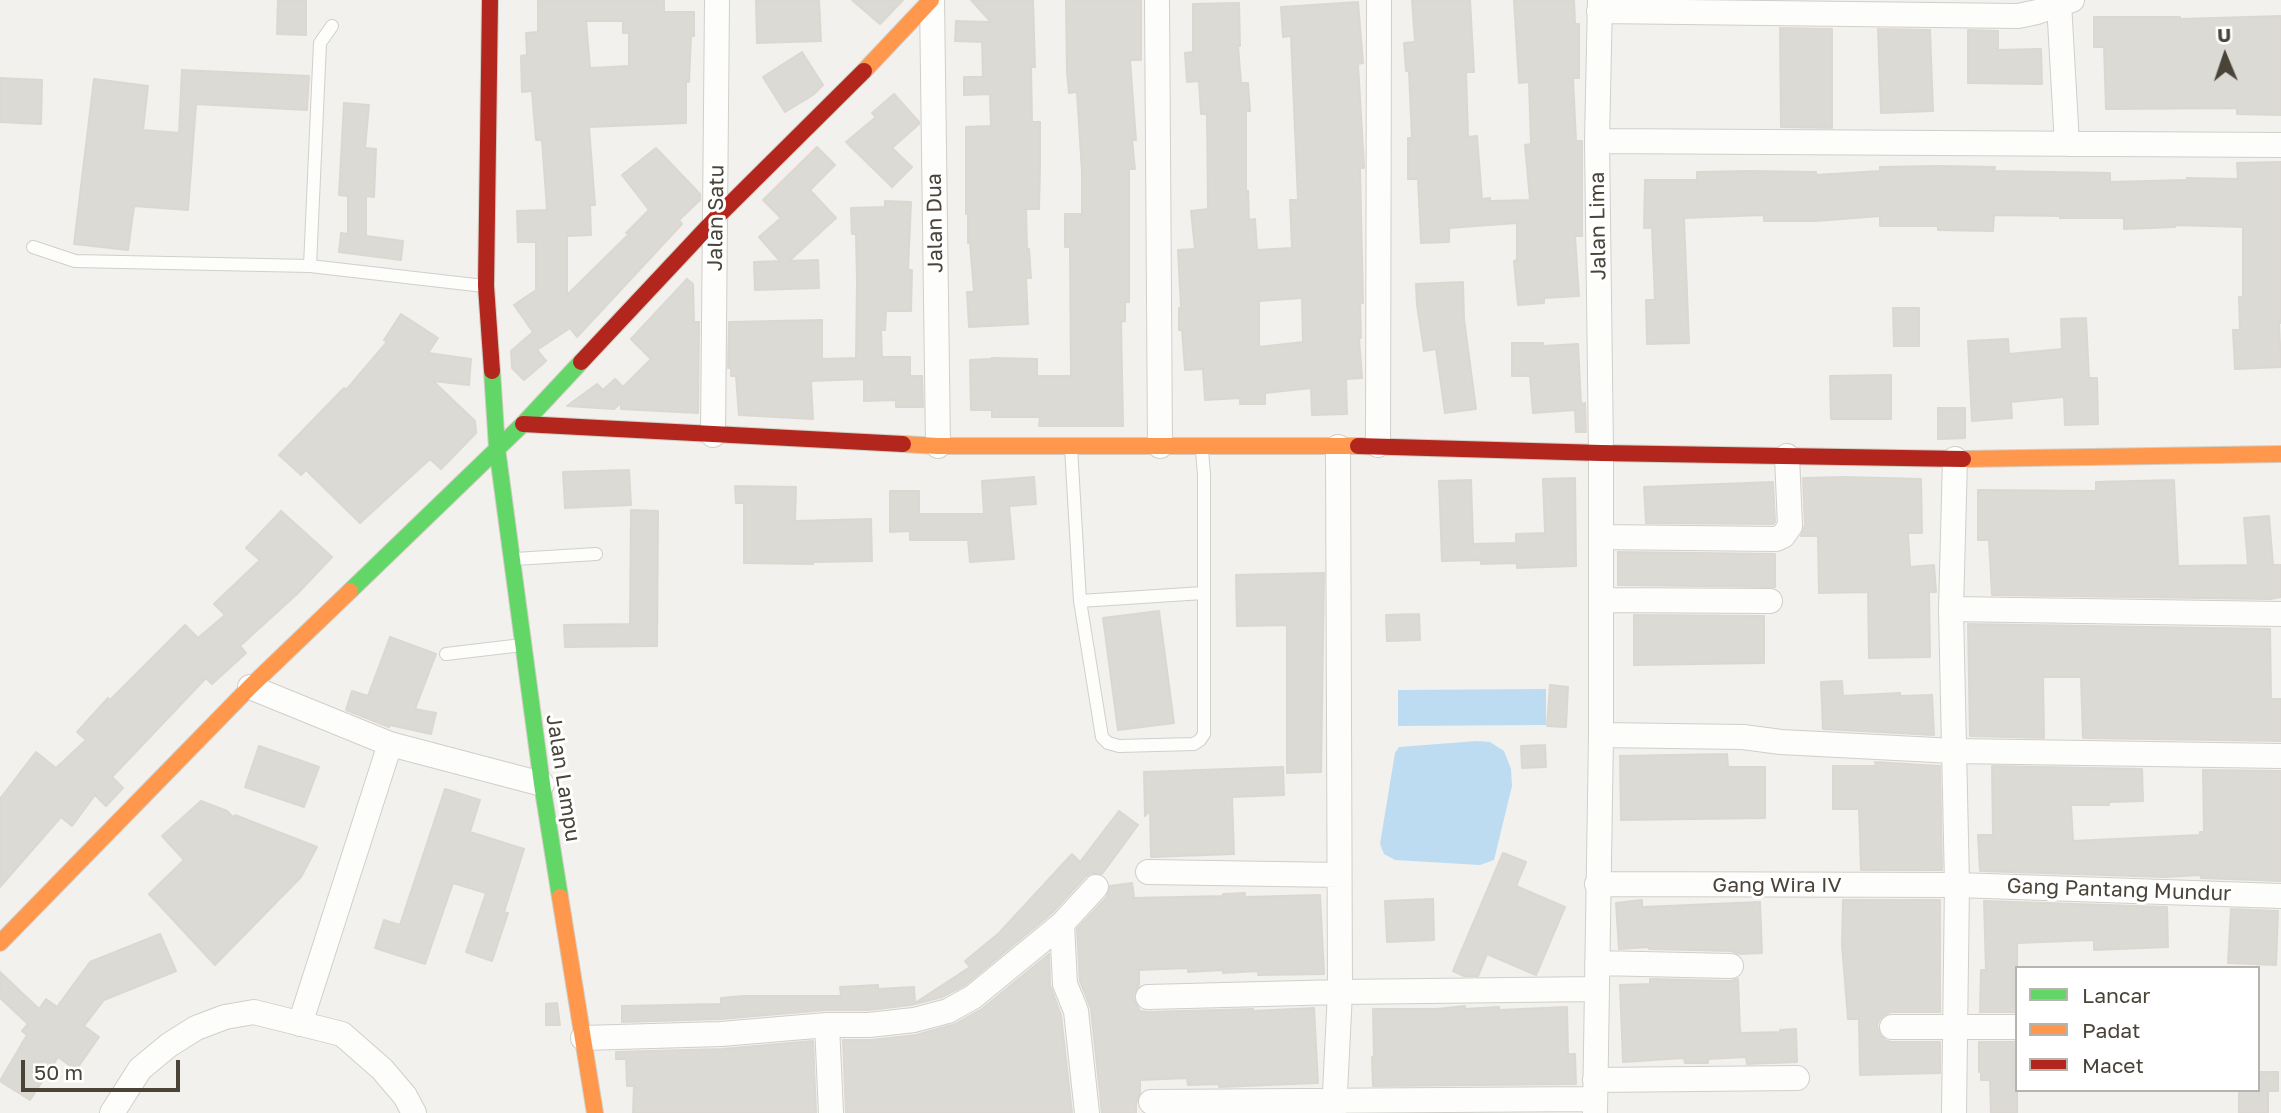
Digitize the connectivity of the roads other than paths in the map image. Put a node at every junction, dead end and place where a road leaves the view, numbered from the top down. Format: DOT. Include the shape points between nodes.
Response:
graph roads {
  1 [pos="489,0"];
  2 [pos="717,0"];
  3 [pos="931,0"];
  4 [pos="1157,0"];
  5 [pos="1379,0"];
  6 [pos="2065,2"];
  7 [pos="1599,6"];
  8 [pos="332,26"];
  9 [pos="1597,141"];
  10 [pos="2067,144"];
  11 [pos="2281,145"];
  12 [pos="716,218"];
  13 [pos="33,247"];
  14 [pos="310,267"];
  15 [pos="486,286"];
  16 [pos="523,424"];
  17 [pos="713,435"];
  18 [pos="1378,445"];
  19 [pos="938,446"];
  20 [pos="1160,446"];
  21 [pos="1202,446"];
  22 [pos="1071,447"];
  23 [pos="1338,447"];
  24 [pos="497,448"];
  25 [pos="1601,453"];
  26 [pos="2281,454"];
  27 [pos="1787,456"];
  28 [pos="1955,459"];
  29 [pos="1601,537"];
  30 [pos="596,554"];
  31 [pos="511,559"];
  32 [pos="1203,593"];
  33 [pos="1601,600"];
  34 [pos="1080,601"];
  35 [pos="1770,601"];
  36 [pos="1951,609"];
  37 [pos="2281,614"];
  38 [pos="522,645"];
  39 [pos="446,654"];
  40 [pos="250,687"];
  41 [pos="1601,735"];
  42 [pos="390,744"];
  43 [pos="1954,751"];
  44 [pos="2281,756"];
  45 [pos="542,784"];
  46 [pos="1148,872"];
  47 [pos="1339,875"];
  48 [pos="1597,884"];
  49 [pos="1957,885"];
  50 [pos="1096,887"];
  51 [pos="2281,896"];
  52 [pos="1062,924"];
  53 [pos="0,943"];
  54 [pos="1597,963"];
  55 [pos="1731,966"];
  56 [pos="1597,989"];
  57 [pos="1340,992"];
  58 [pos="1148,996"];
  59 [pos="300,1024"];
  60 [pos="827,1025"];
  61 [pos="1956,1026"];
  62 [pos="1892,1027"];
  63 [pos="2015,1027"];
  64 [pos="583,1038"];
  65 [pos="1797,1078"];
  66 [pos="1595,1097"];
  67 [pos="1151,1102"];
  68 [pos="1334,1107"];
  69 [pos="112,1113"];
  70 [pos="414,1113"];
  71 [pos="595,1113"];
  72 [pos="831,1113"];
  73 [pos="1087,1113"];
  74 [pos="1954,1113"];
  1 -- 15 [label="street, Jalan Lampu"];
  2 -- 12 [label="street, Jalan Satu"];
  3 -- 12 [label="street"];
  3 -- 19 [label="street, Jalan Dua"];
  4 -- 20 [label="street"];
  5 -- 18 [label="street"];
  6 -- 7 [label="street" via="2018,16"];
  6 -- 10 [label="street"];
  7 -- 9 [label="street, Jalan Lima"];
  8 -- 14 [label="lane" via="320,43"];
  9 -- 10 [label="street"];
  9 -- 25 [label="street, Jalan Lima"];
  10 -- 11 [label="street"];
  12 -- 16 [label="street"];
  12 -- 17 [label="street, Jalan Satu"];
  13 -- 14 [label="lane" via="75,261"];
  14 -- 15 [label="lane"];
  15 -- 24 [label="street, Jalan Lampu"];
  16 -- 17 [label="street"];
  16 -- 24 [label="street"];
  17 -- 19 [label="street"];
  18 -- 23 [label="street"];
  18 -- 25 [label="street"];
  19 -- 22 [label="street"];
  20 -- 21 [label="street"];
  20 -- 22 [label="street"];
  21 -- 23 [label="street"];
  21 -- 32 [label="lane"];
  22 -- 34 [label="lane"];
  23 -- 47 [label="street"];
  24 -- 31 [label="street, Jalan Lampu"];
  24 -- 40 [label="street"];
  25 -- 27 [label="street"];
  25 -- 29 [label="street, Jalan Lima"];
  26 -- 28 [label="street"];
  27 -- 28 [label="street"];
  27 -- 29 [label="street" via="1790,526 1783,537"];
  28 -- 36 [label="street"];
  29 -- 33 [label="street, Jalan Lima"];
  30 -- 31 [label="lane"];
  31 -- 38 [label="street, Jalan Lampu"];
  32 -- 34 [label="lane"];
  32 -- 34 [label="lane" via="1204,734 1194,744 1119,746 1101,737"];
  33 -- 35 [label="street"];
  33 -- 41 [label="street, Jalan Lima"];
  36 -- 37 [label="street"];
  36 -- 43 [label="street"];
  38 -- 39 [label="lane"];
  38 -- 45 [label="street, Jalan Lampu"];
  40 -- 42 [label="street"];
  40 -- 53 [label="street"];
  41 -- 43 [label="street" via="1742,737"];
  41 -- 48 [label="street, Jalan Lima"];
  42 -- 45 [label="street"];
  42 -- 59 [label="street"];
  43 -- 44 [label="street"];
  43 -- 49 [label="street"];
  45 -- 64 [label="street, Jalan Lampu"];
  46 -- 47 [label="street"];
  47 -- 57 [label="street"];
  48 -- 49 [label="street, Gang Wira IV"];
  48 -- 54 [label="street, Jalan Lima"];
  49 -- 51 [label="street, Gang Pantang Mundur"];
  49 -- 61 [label="street"];
  50 -- 52 [label="street"];
  52 -- 60 [label="street" via="973,997 948,1011 869,1025"];
  52 -- 73 [label="street" via="1065,984 1076,1011"];
  54 -- 55 [label="street"];
  54 -- 56 [label="street, Jalan Lima"];
  56 -- 57 [label="street"];
  56 -- 66 [label="street, Jalan Lima"];
  57 -- 58 [label="street"];
  57 -- 68 [label="street"];
  59 -- 69 [label="street" via="254,1012 196,1028 140,1069"];
  59 -- 70 [label="street" via="342,1034 382,1069"];
  60 -- 64 [label="street"];
  60 -- 72 [label="street"];
  61 -- 62 [label="street"];
  61 -- 63 [label="street"];
  61 -- 74 [label="street"];
  64 -- 71 [label="street, Jalan Lampu"];
  65 -- 66 [label="street"];
  66 -- 68 [label="street"];
  67 -- 68 [label="street"];
}
